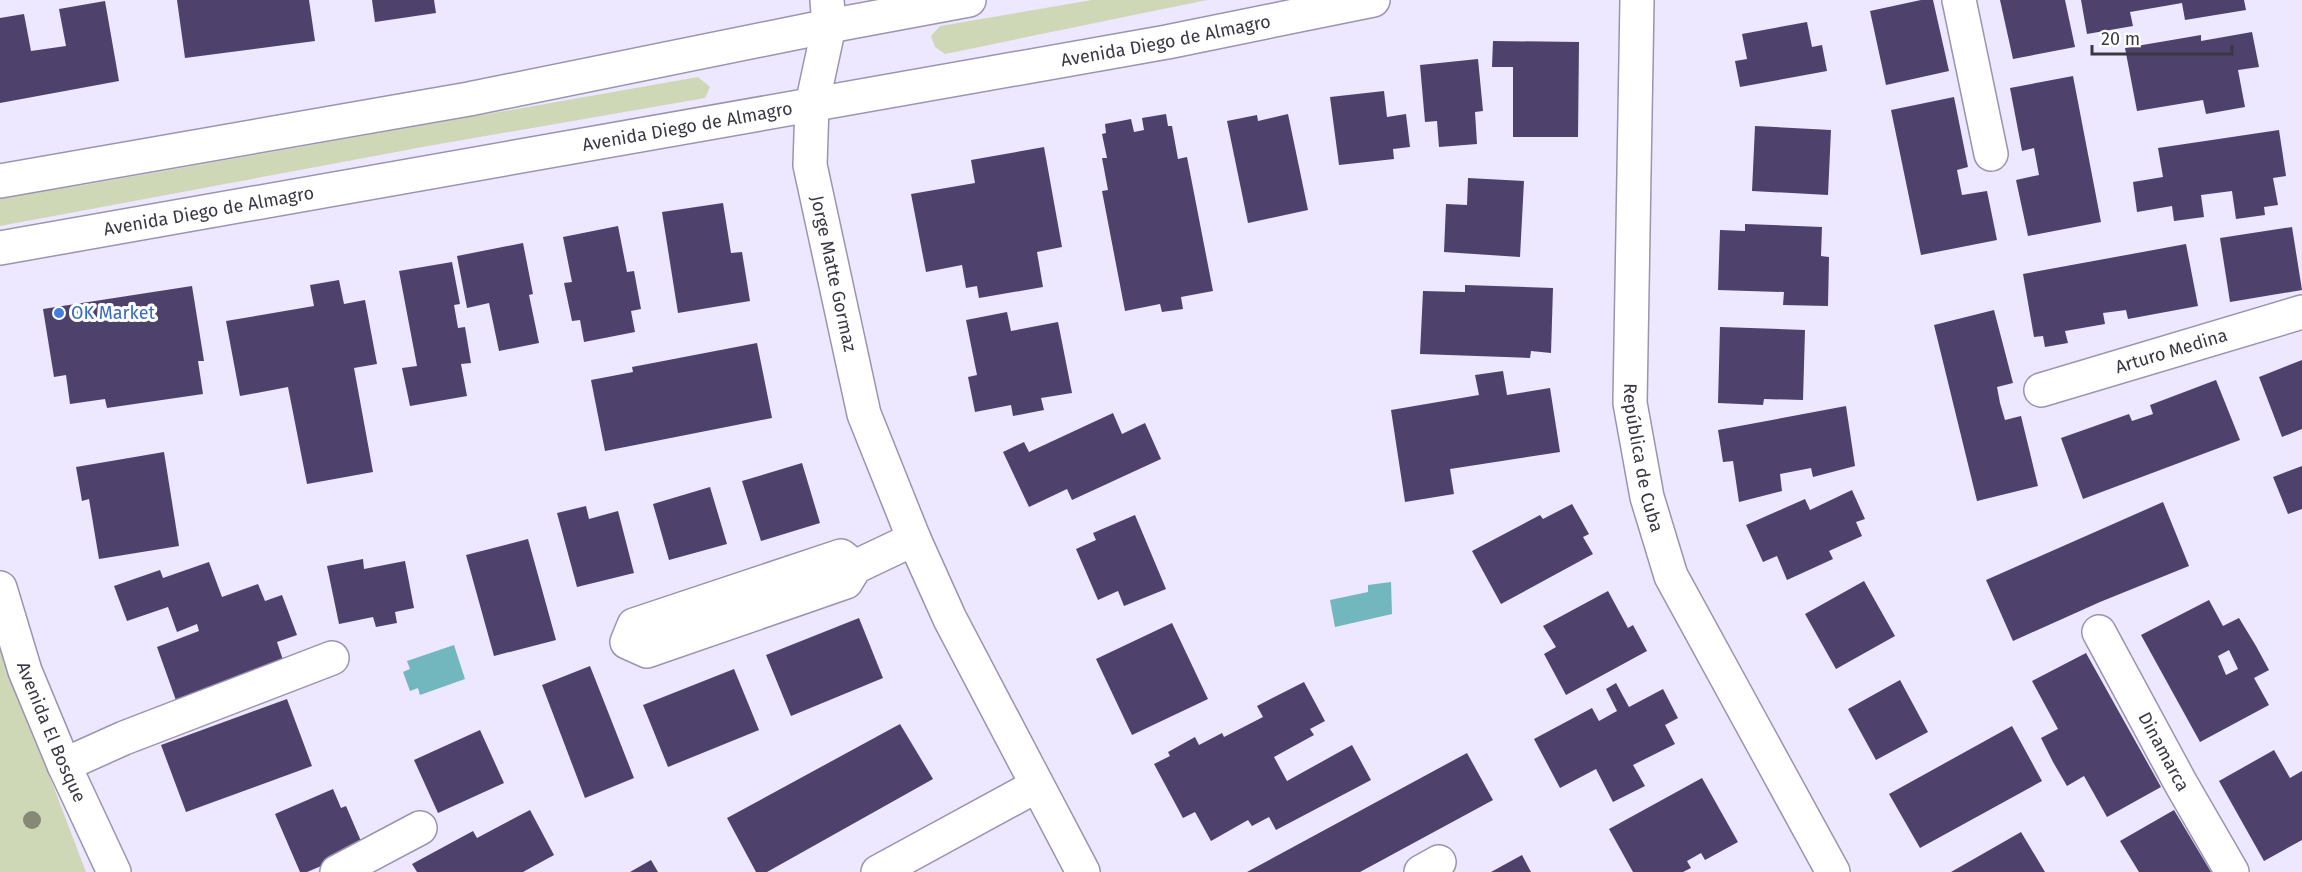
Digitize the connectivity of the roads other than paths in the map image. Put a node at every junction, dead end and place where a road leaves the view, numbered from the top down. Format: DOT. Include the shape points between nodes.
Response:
graph roads {
  1 [pos="969,0"];
  2 [pos="1373,0"];
  3 [pos="1636,0"];
  4 [pos="1959,0"];
  5 [pos="828,13"];
  6 [pos="812,105"];
  7 [pos="1990,154"];
  8 [pos="0,181"];
  9 [pos="0,248"];
  10 [pos="2302,312"];
  11 [pos="2041,390"];
  12 [pos="914,539"];
  13 [pos="855,567"];
  14 [pos="0,588"];
  15 [pos="2099,632"];
  16 [pos="332,658"];
  17 [pos="64,765"];
  18 [pos="1036,786"];
  19 [pos="420,828"];
  20 [pos="114,872"];
  21 [pos="337,872"];
  22 [pos="878,872"];
  23 [pos="1083,872"];
  24 [pos="1833,872"];
  25 [pos="2232,872"];
  1 -- 5 [label="street"];
  2 -- 6 [label="street, Avenida Diego de Almagro" via="1167,42"];
  3 -- 24 [label="street, República de Cuba" via="1630,403 1647,497 1671,576"];
  4 -- 7 [label="street"];
  5 -- 6 [label="street, Jorge Matte Gormaz"];
  5 -- 8 [label="street" via="469,99"];
  6 -- 9 [label="street, Avenida Diego de Almagro"];
  6 -- 12 [label="street, Jorge Matte Gormaz" via="810,165 864,414"];
  10 -- 11 [label="street, Arturo Medina"];
  12 -- 13 [label="street"];
  12 -- 18 [label="street, Jorge Matte Gormaz" via="950,619"];
  13 -- 13 [label="street" via="841,556 634,625 627,642 647,651 846,582"];
  14 -- 17 [label="street, Avenida El Bosque" via="25,671"];
  15 -- 25 [label="street, Dinamarca"];
  16 -- 17 [label="street"];
  17 -- 20 [label="street, Avenida El Bosque"];
  18 -- 22 [label="street"];
  18 -- 23 [label="street, Jorge Matte Gormaz"];
  19 -- 21 [label="street"];
}
